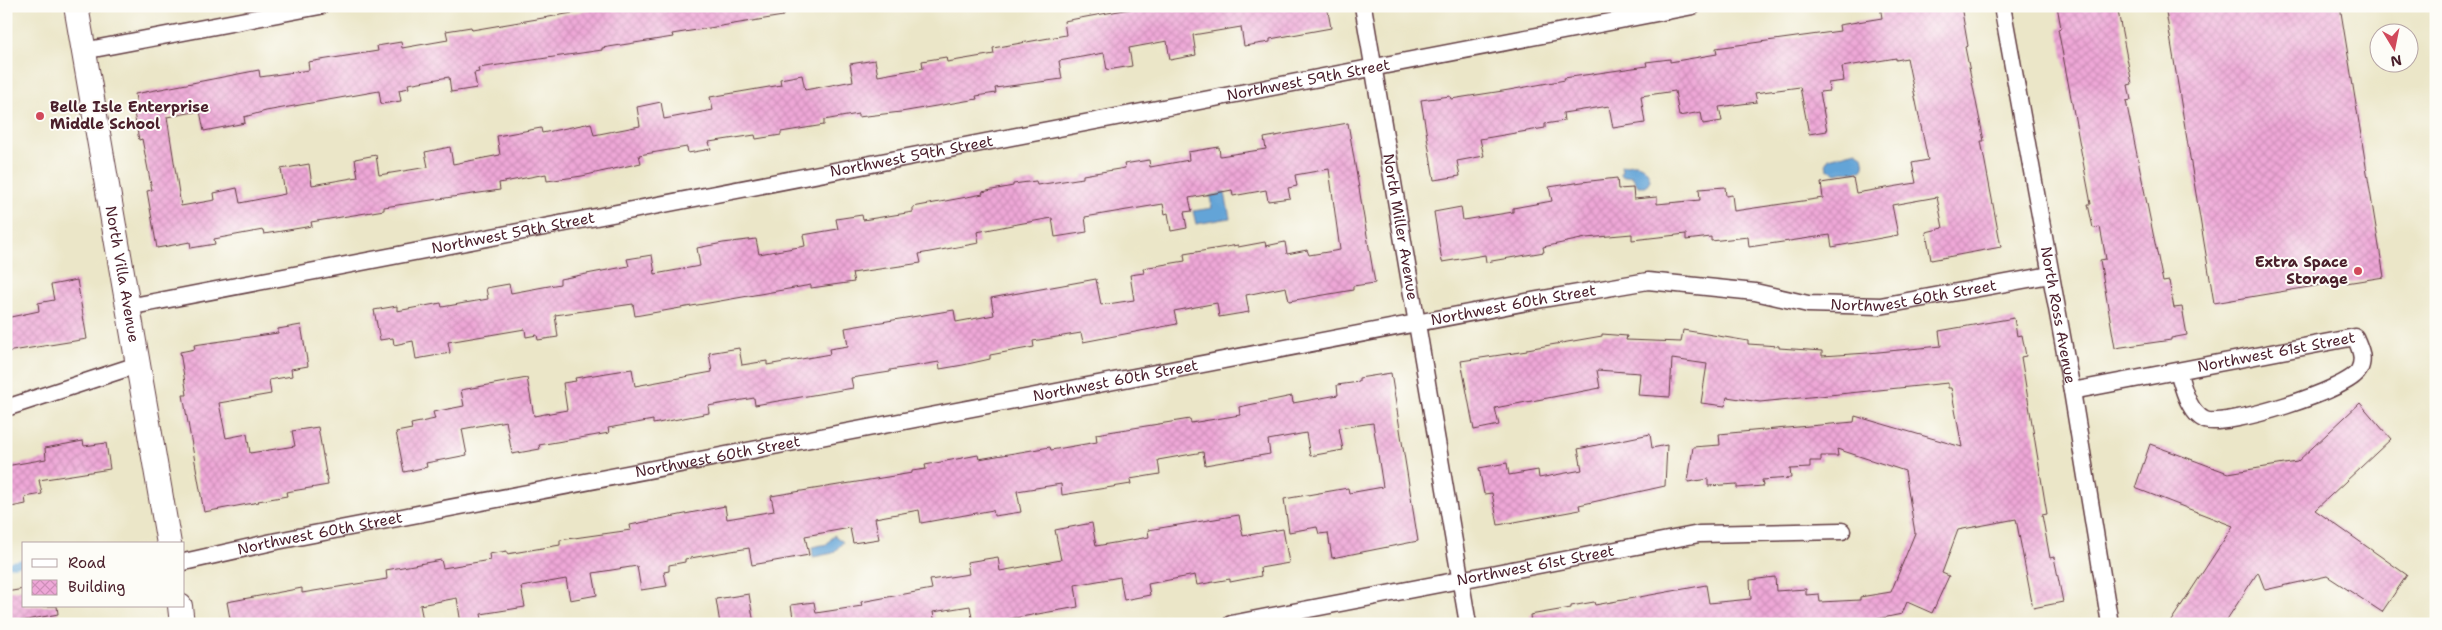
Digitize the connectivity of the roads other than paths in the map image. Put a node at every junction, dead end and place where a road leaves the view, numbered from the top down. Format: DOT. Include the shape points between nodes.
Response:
graph roads {
  1 [pos="76,6"];
  2 [pos="320,6"];
  3 [pos="1364,6"];
  4 [pos="1694,6"];
  5 [pos="2002,6"];
  6 [pos="83,51"];
  7 [pos="1374,68"];
  8 [pos="2050,275"];
  9 [pos="128,307"];
  10 [pos="1416,324"];
  11 [pos="137,365"];
  12 [pos="2178,371"];
  13 [pos="2072,391"];
  14 [pos="6,408"];
  15 [pos="1842,531"];
  16 [pos="169,542"];
  17 [pos="185,562"];
  18 [pos="1461,580"];
  19 [pos="180,608"];
  20 [pos="182,624"];
  21 [pos="1231,624"];
  22 [pos="1468,624"];
  23 [pos="2110,624"];
  1 -- 6 [label="street, North Villa Avenue"];
  2 -- 6 [label="street"];
  3 -- 7 [label="street, North Miller Avenue"];
  4 -- 7 [label="street, Northwest 59th Street"];
  5 -- 8 [label="street, North Ross Avenue"];
  6 -- 9 [label="street, North Villa Avenue"];
  7 -- 9 [label="street, Northwest 59th Street"];
  7 -- 10 [label="street, North Miller Avenue"];
  8 -- 10 [label="street, Northwest 60th Street" via="1880,306 1808,304 1755,292 1648,281"];
  8 -- 13 [label="street, North Ross Avenue"];
  9 -- 11 [label="street, North Villa Avenue"];
  10 -- 17 [label="street, Northwest 60th Street" via="277,541"];
  10 -- 18 [label="street, North Miller Avenue"];
  11 -- 14 [label="street"];
  11 -- 16 [label="street, North Villa Avenue"];
  12 -- 12 [label="street, Northwest 61st Street" via="2355,338 2362,360 2359,371 2351,380 2312,398 2213,422 2198,414 2186,398"];
  12 -- 13 [label="street, Northwest 61st Street"];
  13 -- 23 [label="street, North Ross Avenue"];
  15 -- 18 [label="street, Northwest 61st Street" via="1699,534"];
  18 -- 21 [label="street, Northwest 61st Street"];
  18 -- 22 [label="street, North Miller Avenue"];
  19 -- 20 [label="street"];
}
